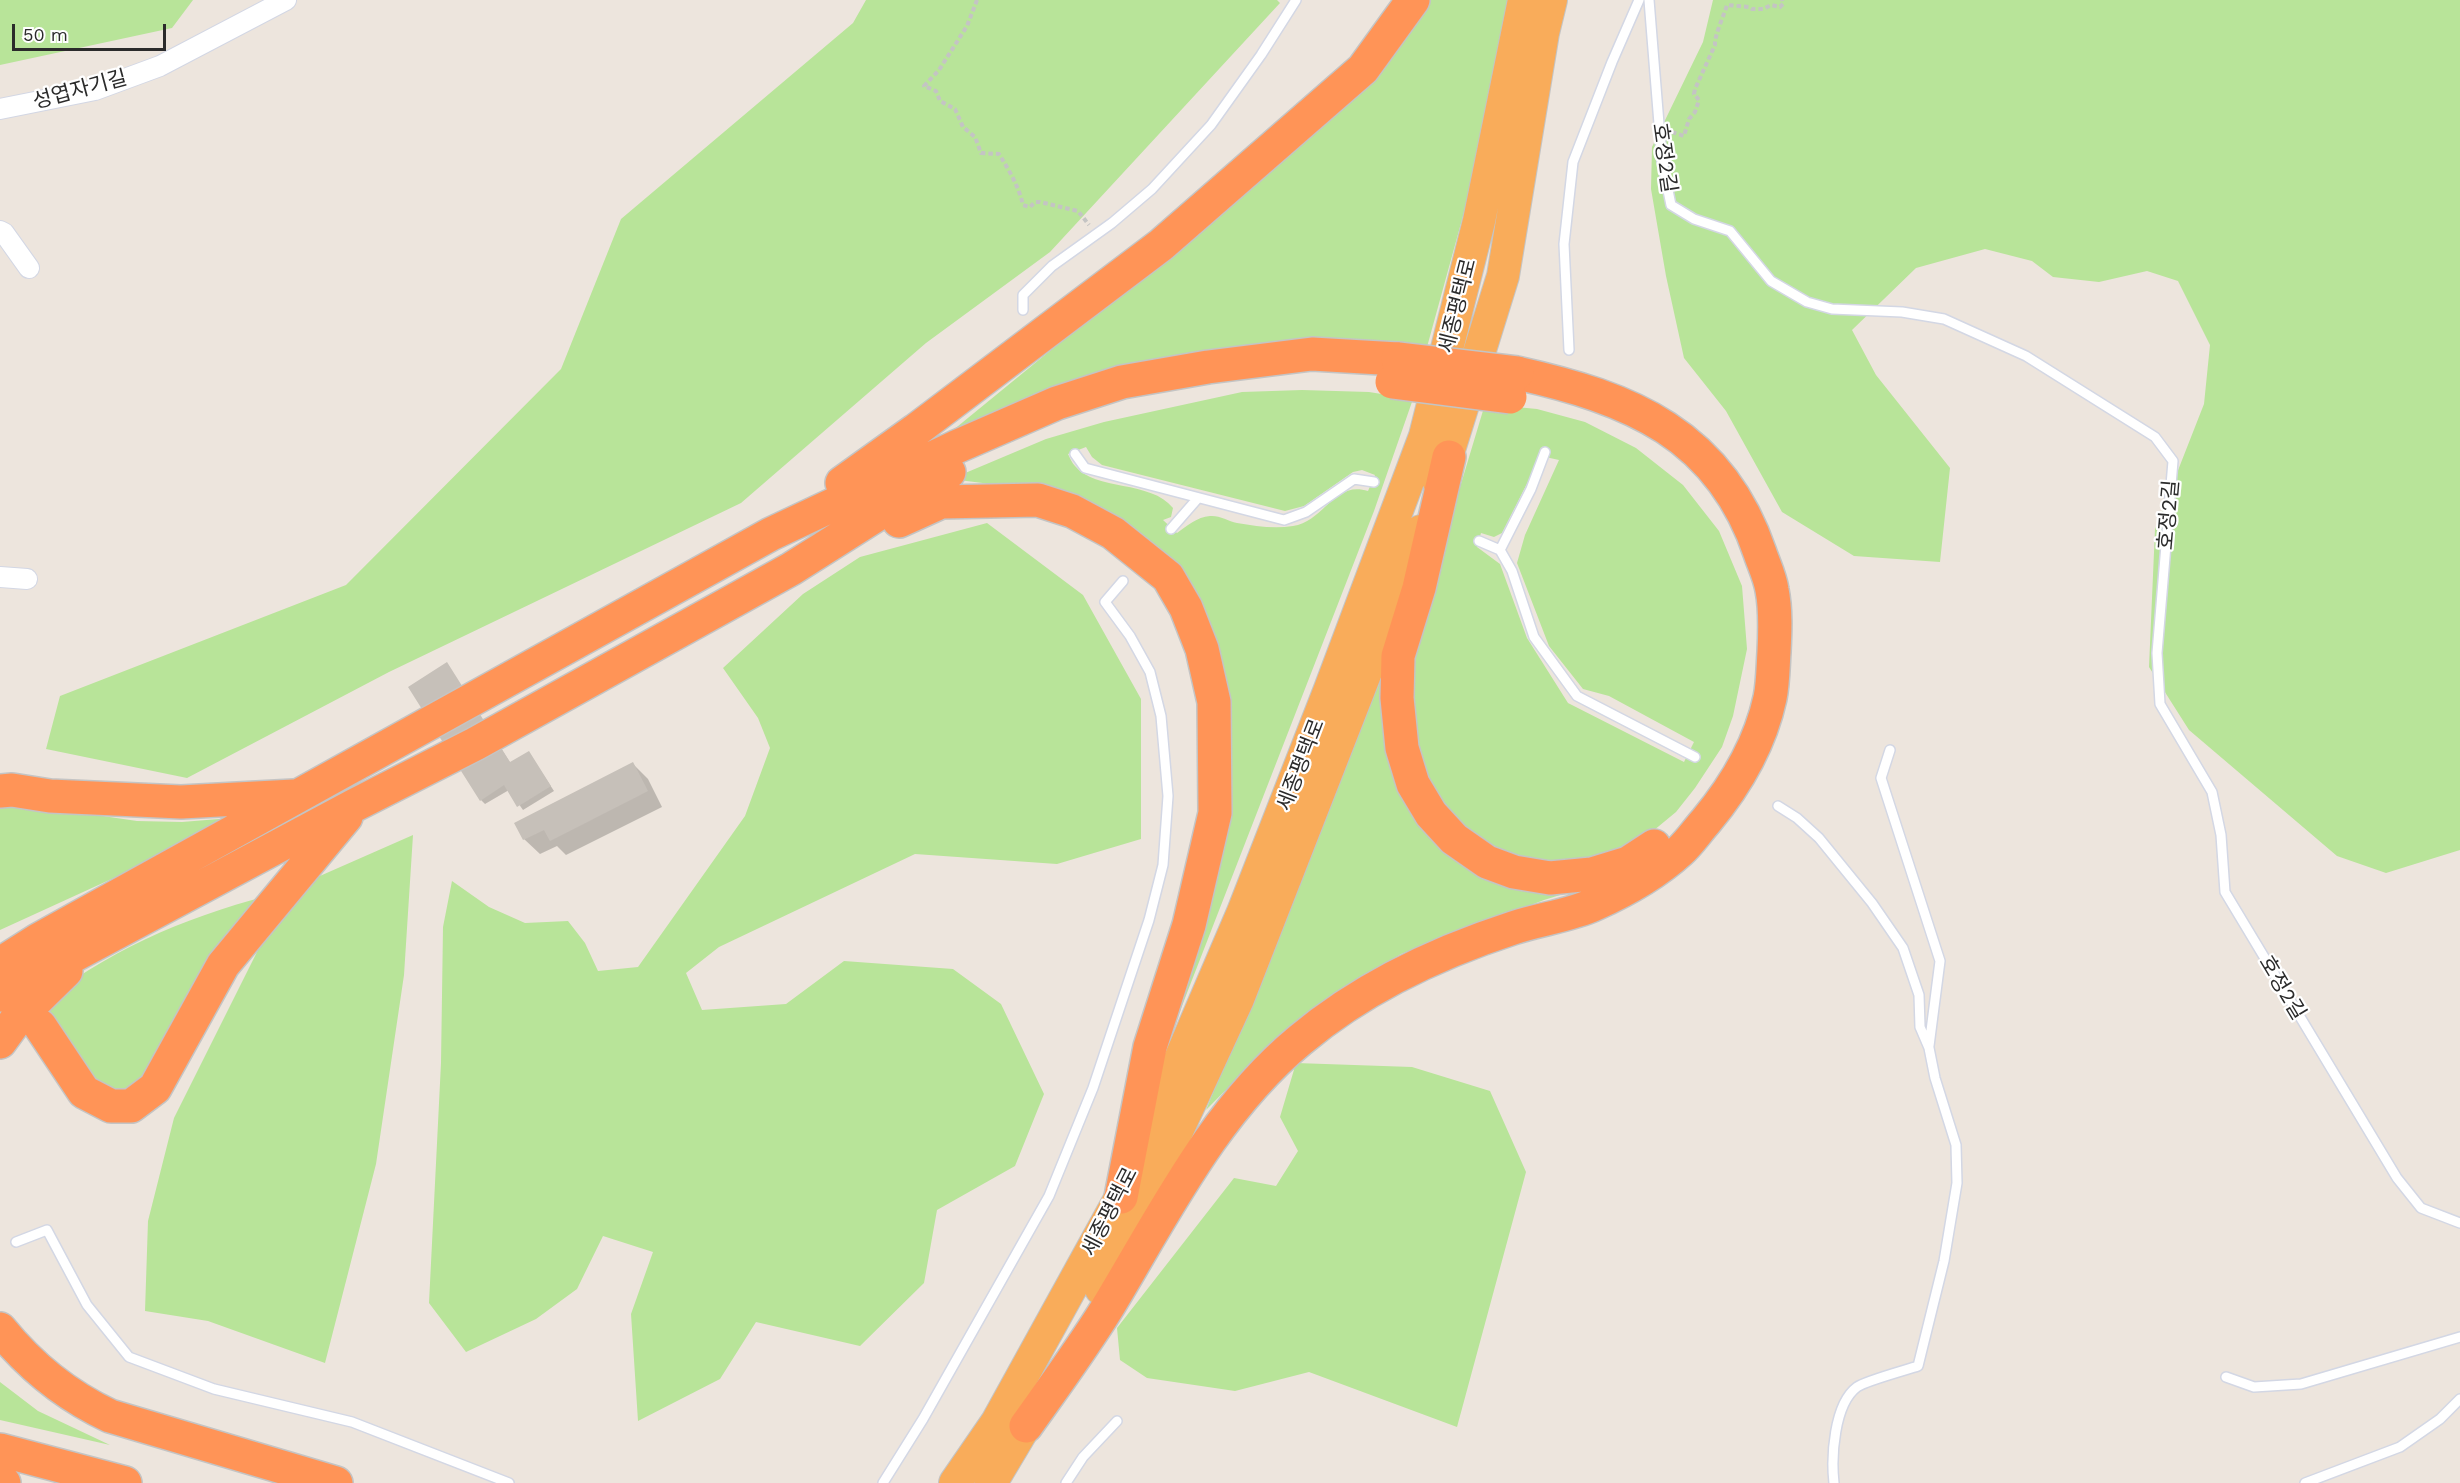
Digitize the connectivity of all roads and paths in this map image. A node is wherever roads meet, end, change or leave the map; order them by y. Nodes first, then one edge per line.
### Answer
1 (286, 0) edge
2 (977, 0) edge
3 (1296, 0) edge
4 (1413, 0) edge
5 (1524, 0) edge
6 (1551, 0) edge
7 (1639, 0) edge
8 (1649, 0) edge
9 (1782, 0) edge
10 (0, 109) edge
11 (1658, 125) junction
12 (0, 231) edge
13 (1095, 235) junction
14 (28, 268) dead end
15 (1023, 310) dead end
16 (1569, 350) dead end
17 (1395, 371) junction
18 (1513, 385) junction
19 (1545, 452) dead end
20 (1075, 454) dead end
21 (1449, 457) junction
22 (1374, 482) dead end
23 (1198, 498) junction
24 (1171, 529) dead end
25 (771, 534) junction
26 (1479, 541) dead end
27 (1500, 550) junction
28 (791, 569) junction
29 (0, 577) edge
30 (27, 579) dead end
31 (1124, 581) dead end
32 (1890, 750) dead end
33 (1695, 757) dead end
34 (0, 791) edge
35 (302, 795) junction
36 (355, 805) junction
37 (1778, 806) dead end
38 (104, 939) junction
39 (38, 940) junction
40 (0, 955) edge
41 (0, 964) edge
42 (0, 995) edge
43 (40, 1026) dead end
44 (0, 1042) edge
45 (1929, 1048) junction
46 (1121, 1197) junction
47 (2460, 1223) edge
48 (16, 1242) dead end
49 (0, 1329) edge
50 (2460, 1337) edge
51 (2226, 1377) dead end
52 (2460, 1399) edge
53 (1117, 1421) dead end
54 (1026, 1426) junction
55 (0, 1450) edge
56 (125, 1483) edge
57 (336, 1483) edge
58 (509, 1483) edge
59 (883, 1483) edge
60 (955, 1483) edge
61 (991, 1483) edge
62 (1066, 1483) edge
63 (1834, 1483) edge
64 (2305, 1483) edge

1 - 10 street, 성엽자기길
2 - 13 path
3 - 13 lane
4 - 25 highway
5 - 46 highway, 세종평택로
6 - 21 highway, 세종평택로
7 - 16 lane
8 - 11 lane, 호정2길
9 - 11 path
11 - 47 lane, 호정2길
12 - 14 street
13 - 15 lane
17 - 18 highway, bridge
17 - 25 highway
17 - 28 highway
18 - 21 highway
18 - 54 highway
19 - 27 lane
20 - 23 lane
21 - 54 highway, 세종평택로
22 - 23 lane
23 - 24 lane
25 - 35 highway
26 - 27 lane
27 - 33 lane
28 - 36 highway
28 - 46 highway
29 - 30 street
31 - 59 lane
32 - 45 lane
34 - 35 highway
35 - 39 highway
36 - 38 highway
36 - 43 highway
37 - 45 lane
38 - 42 highway
38 - 44 highway
39 - 40 highway
39 - 41 highway
45 - 63 lane
46 - 60 highway, 세종평택로
48 - 58 lane
49 - 57 highway
50 - 51 lane
52 - 64 lane
53 - 62 lane
54 - 61 highway, 세종평택로
55 - 56 highway

